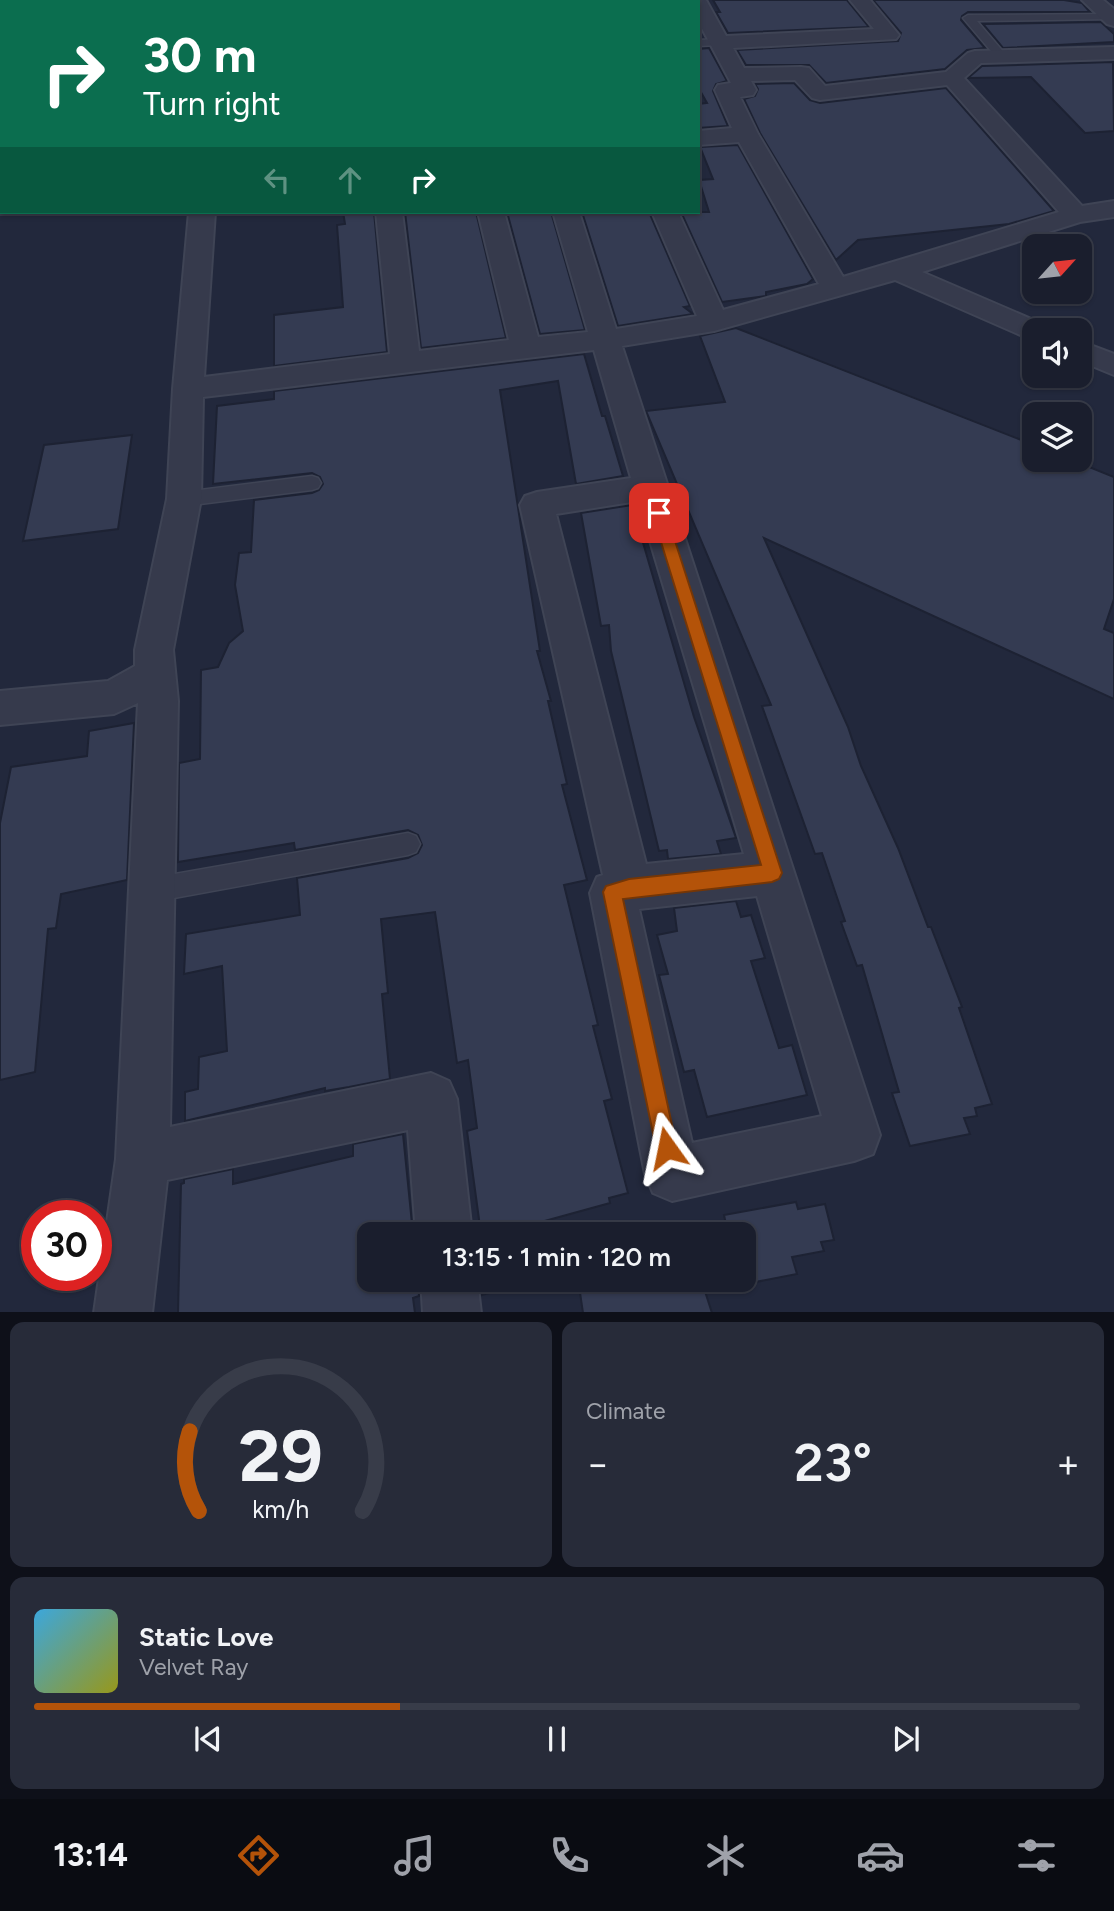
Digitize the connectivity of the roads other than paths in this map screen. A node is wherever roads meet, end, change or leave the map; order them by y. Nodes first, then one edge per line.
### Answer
1 (860, 0) edge
2 (1092, 0) edge
3 (700, 10) edge
4 (1112, 19) edge
5 (709, 43) edge
6 (1114, 53) edge
7 (1000, 55) junction
8 (952, 78) junction
9 (732, 83) junction
10 (700, 91) edge
11 (746, 134) junction
12 (700, 138) edge
13 (1114, 209) edge
14 (202, 214) edge
15 (389, 214) edge
16 (492, 214) edge
17 (567, 214) edge
18 (666, 214) edge
19 (1076, 215) junction
20 (897, 271) junction
21 (835, 286) junction
22 (714, 322) junction
23 (1022, 325) edge
24 (605, 340) junction
25 (526, 347) junction
26 (1092, 355) edge
27 (406, 363) junction
28 (1114, 365) edge
29 (188, 389) junction
30 (312, 483) dead end
31 (651, 487) junction
32 (184, 499) junction
33 (153, 675) junction
34 (0, 708) edge
35 (408, 844) dead end
36 (772, 873) junction
37 (629, 888) junction
38 (152, 890) junction
39 (143, 1159) junction
40 (443, 1222) edge
41 (450, 1292) edge
42 (123, 1312) edge
43 (452, 1312) edge

1 - 5 street
2 - 4 street
3 - 5 street
4 - 7 lane
5 - 9 street
6 - 7 street
7 - 8 street
8 - 9 street
8 - 19 street
9 - 10 street
9 - 11 street
11 - 12 street
11 - 21 street
13 - 19 street
14 - 29 street
15 - 27 street
16 - 25 street
17 - 24 street
18 - 22 street
19 - 20 street
20 - 21 street
20 - 23 street
21 - 22 street
22 - 24 street
24 - 25 street
24 - 31 street
25 - 27 street
26 - 28 street
27 - 29 street
29 - 32 street
30 - 32 lane
31 - 36 street
31 - 37 street
32 - 33 street
33 - 34 street
33 - 38 street
35 - 38 lane
36 - 37 street
36 - 37 street
38 - 39 street
39 - 40 street
39 - 42 street
41 - 43 street

